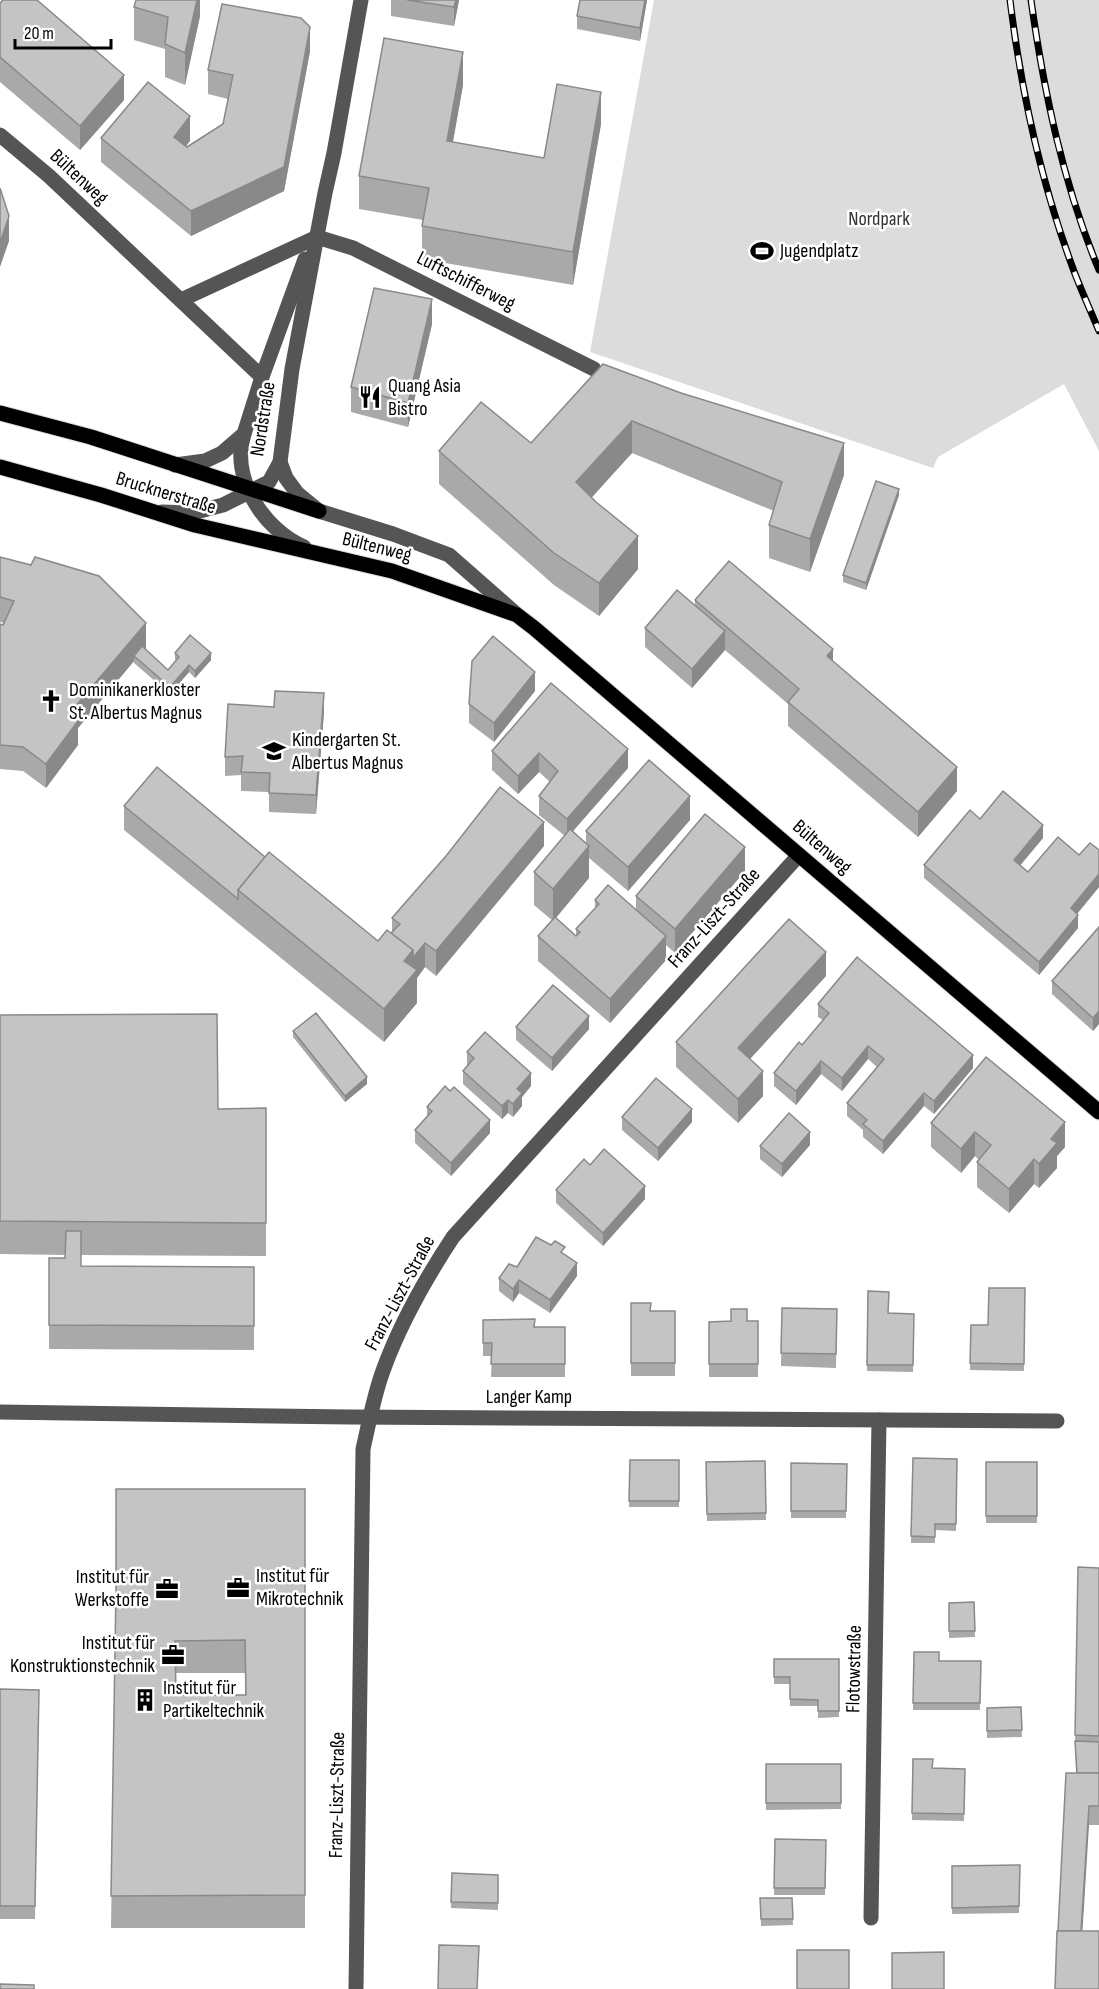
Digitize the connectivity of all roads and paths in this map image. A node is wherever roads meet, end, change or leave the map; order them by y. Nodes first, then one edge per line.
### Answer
1 (361, 0) edge
2 (0, 135) edge
3 (317, 237) junction
4 (181, 300) junction
5 (594, 369) dead end
6 (262, 376) junction
7 (0, 413) edge
8 (244, 434) junction
9 (280, 462) junction
10 (174, 465) junction
11 (0, 467) edge
12 (250, 490) junction
13 (150, 511) junction
14 (319, 511) junction
15 (321, 555) junction
16 (517, 615) junction
17 (799, 855) junction
18 (1099, 1112) edge
19 (0, 1412) edge
20 (371, 1416) junction
21 (879, 1420) junction
22 (1057, 1421) dead end
23 (872, 1918) dead end
24 (356, 1989) edge

1 - 3 street, Nordstraße
2 - 4 street, Bültenweg
3 - 4 street
3 - 5 street, Luftschifferweg
3 - 6 street, Nordstraße
3 - 9 street, Nordstraße
4 - 6 street, Bültenweg
6 - 8 street, Nordstraße
7 - 10 main road, Brucknerstraße
8 - 10 street, Nordstraße
8 - 12 street, Bültenweg
9 - 12 street, Nordstraße
9 - 14 street, Bültenweg
10 - 12 main road, Brucknerstraße
11 - 13 main road, Brucknerstraße
12 - 13 street, Nordstraße
12 - 14 main road, Bültenweg
12 - 15 street, Bültenweg
13 - 15 main road, Brucknerstraße
14 - 16 street, Bültenweg
15 - 16 main road, Bültenweg
16 - 17 main road, Bültenweg
17 - 18 main road, Bültenweg
17 - 20 street, Franz-Liszt-Straße
19 - 20 street, Langer Kamp
20 - 21 street, Langer Kamp
20 - 24 street, Franz-Liszt-Straße
21 - 22 street, Langer Kamp
21 - 23 street, Flotowstraße

